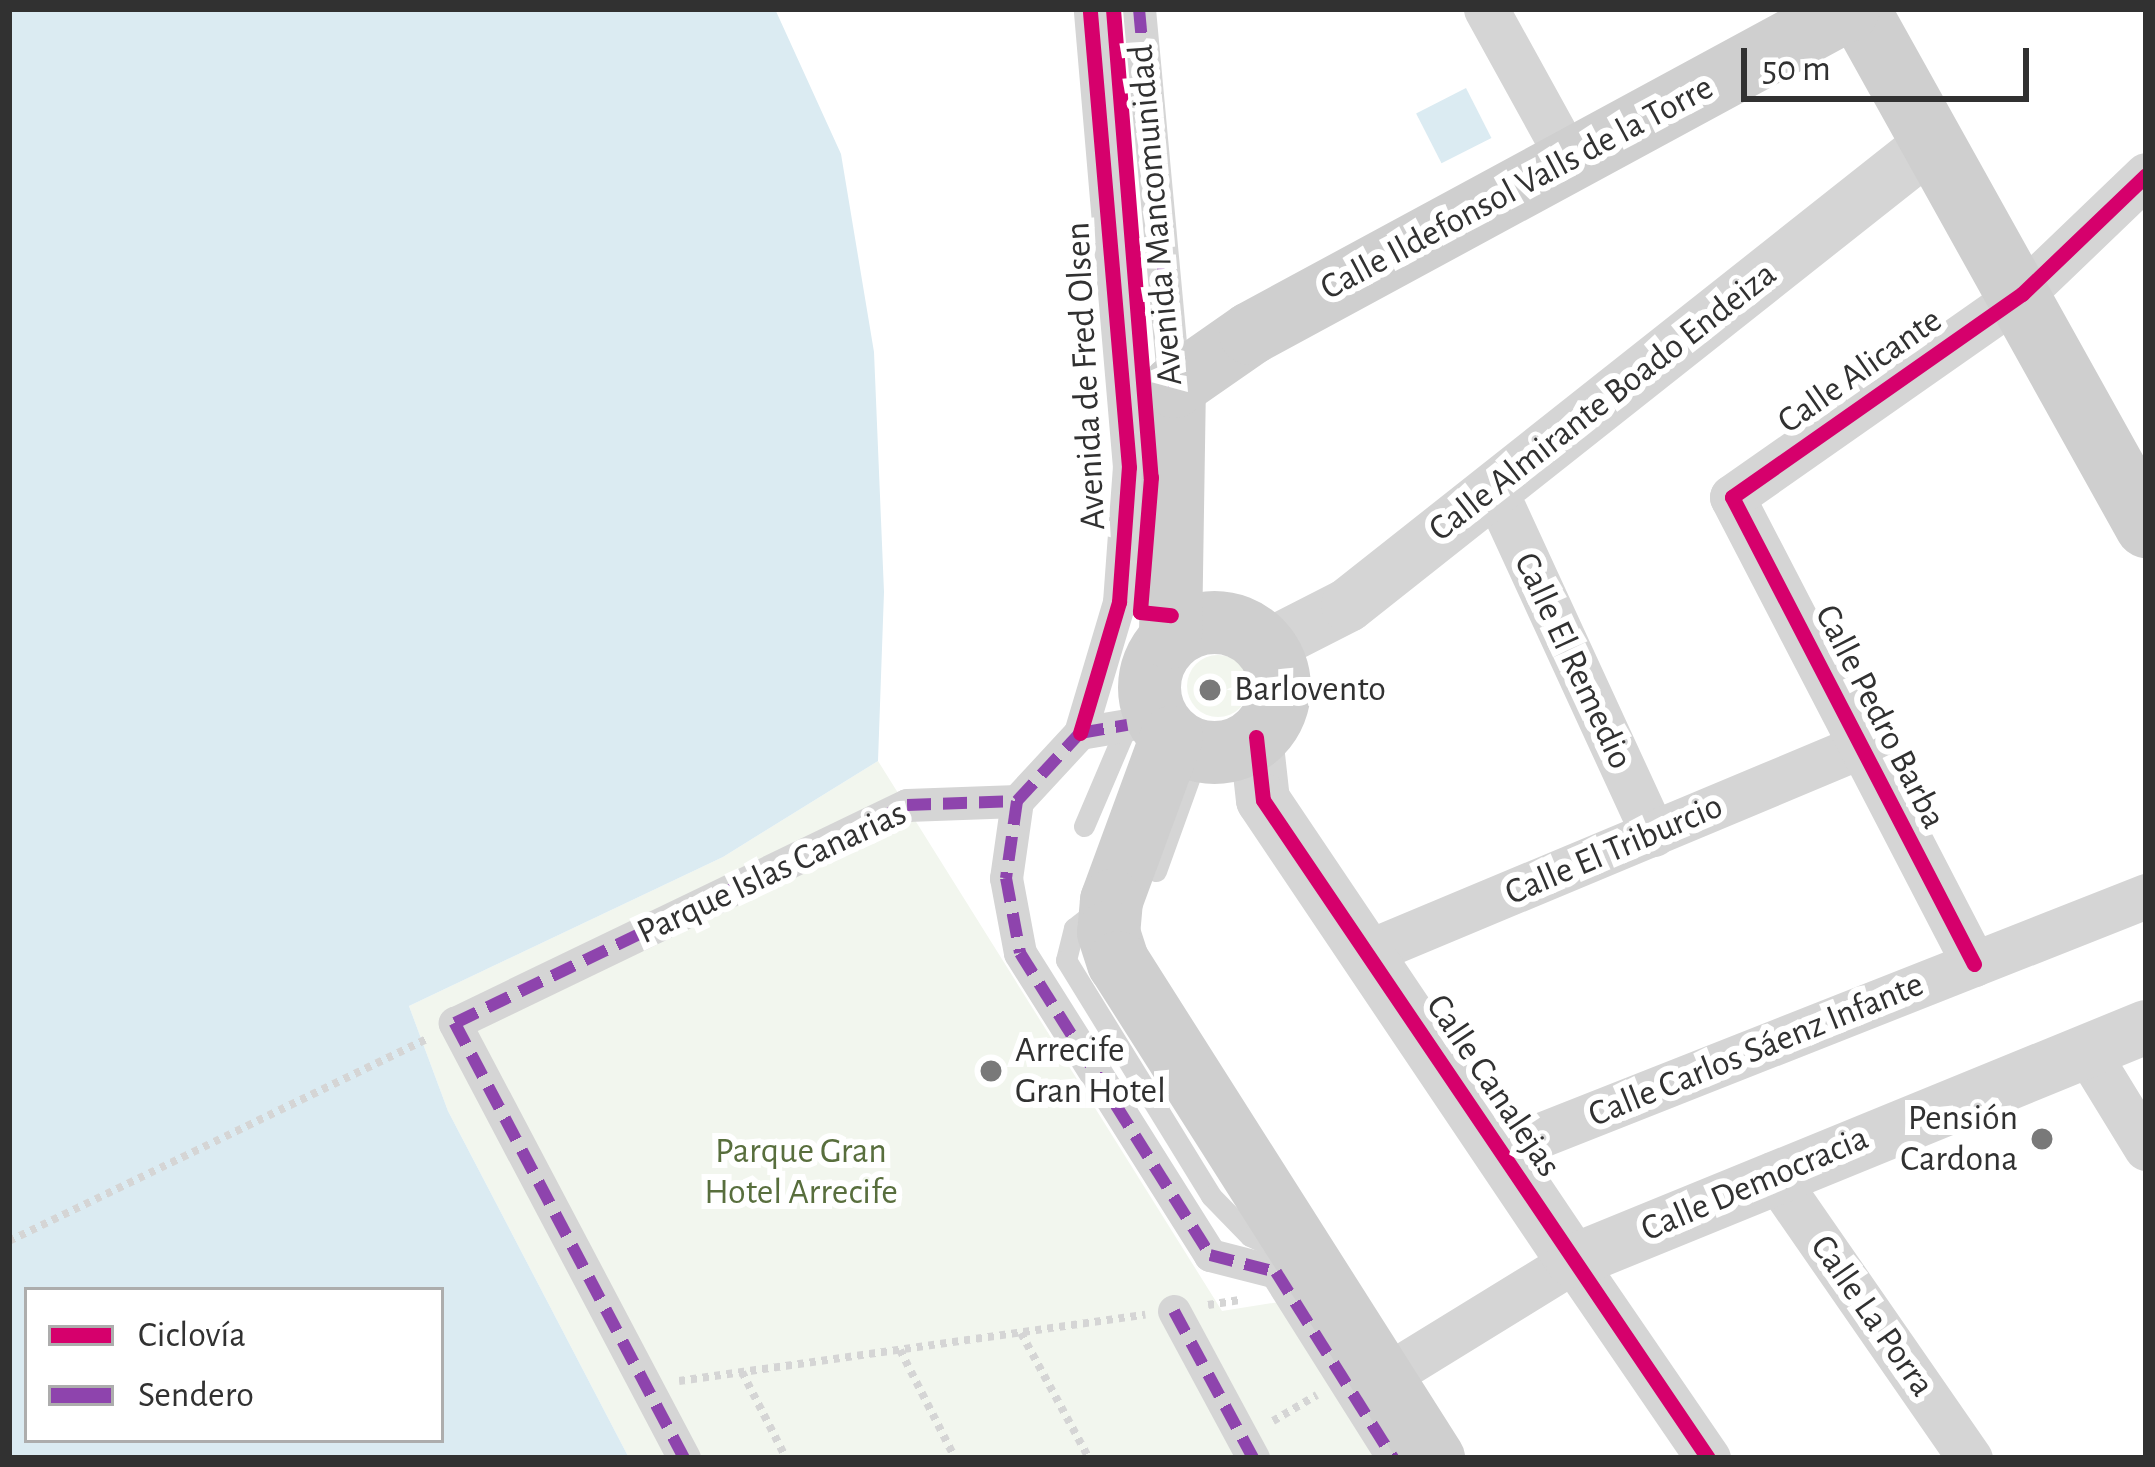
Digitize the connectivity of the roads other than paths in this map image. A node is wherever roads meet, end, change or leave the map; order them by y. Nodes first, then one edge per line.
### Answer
1 (1090, 9) edge
2 (1139, 9) edge
3 (1486, 9) edge
4 (1848, 9) edge
5 (1858, 9) edge
6 (1932, 143) junction
7 (1570, 161) junction
8 (2146, 175) edge
9 (2022, 294) junction
10 (1174, 386) junction
11 (1494, 488) junction
12 (1732, 497) joint
13 (2146, 526) edge
14 (1170, 637) junction
15 (1266, 647) junction
16 (1183, 731) junction
17 (1080, 733) junction
18 (1861, 746) junction
19 (1017, 801) junction
20 (1084, 826) dead end
21 (1653, 834) junction
22 (2146, 896) edge
23 (1368, 952) junction
24 (1974, 964) junction
25 (2146, 1027) edge
26 (2086, 1050) junction
27 (2146, 1148) edge
28 (1500, 1151) junction
29 (1773, 1174) junction
30 (1573, 1262) junction
31 (1174, 1311) road end
32 (1383, 1378) junction
33 (684, 1458) edge
34 (1253, 1458) edge
35 (1393, 1458) edge
36 (1433, 1458) edge
37 (1708, 1458) edge
38 (1970, 1458) edge

1 - 17 street, Avenida de Fred Olsen
2 - 10 street, Avenida Mancomunidad
3 - 7 street
4 - 7 main road, Calle Ildefonsol Valls de la Torre
5 - 6 main road
6 - 9 main road
6 - 11 street, Calle Almirante Boado Endeiza
7 - 10 main road, Calle Ildefonsol Valls de la Torre
8 - 9 street, Calle Alicante
9 - 12 street, Calle Alicante
9 - 13 main road
10 - 14 main road, Avenida Mancomunidad
11 - 15 street, Calle Almirante Boado Endeiza
11 - 21 street, Calle El Remedio
12 - 18 street, Calle Pedro Barba
14 - 15 main road
14 - 16 main road
15 - 16 main road
16 - 17 street
16 - 20 lane
16 - 23 street, Calle Canalejas
16 - 32 main road
17 - 19 street
18 - 21 street, Calle El Triburcio
18 - 24 street, Calle Pedro Barba
19 - 33 street, Parque Islas Canarias
19 - 35 street
21 - 23 street, Calle El Triburcio
22 - 24 street, Calle Carlos Sáenz Infante
23 - 28 street, Calle Canalejas
24 - 28 street, Calle Carlos Sáenz Infante
25 - 26 street, Calle Democracia
26 - 27 street
26 - 29 street, Calle Democracia
28 - 30 street, Calle Canalejas
29 - 30 street, Calle Democracia
29 - 38 street, Calle La Porra
30 - 32 street, Calle Democracia
30 - 37 street, Calle Canalejas
31 - 34 street
32 - 36 main road

